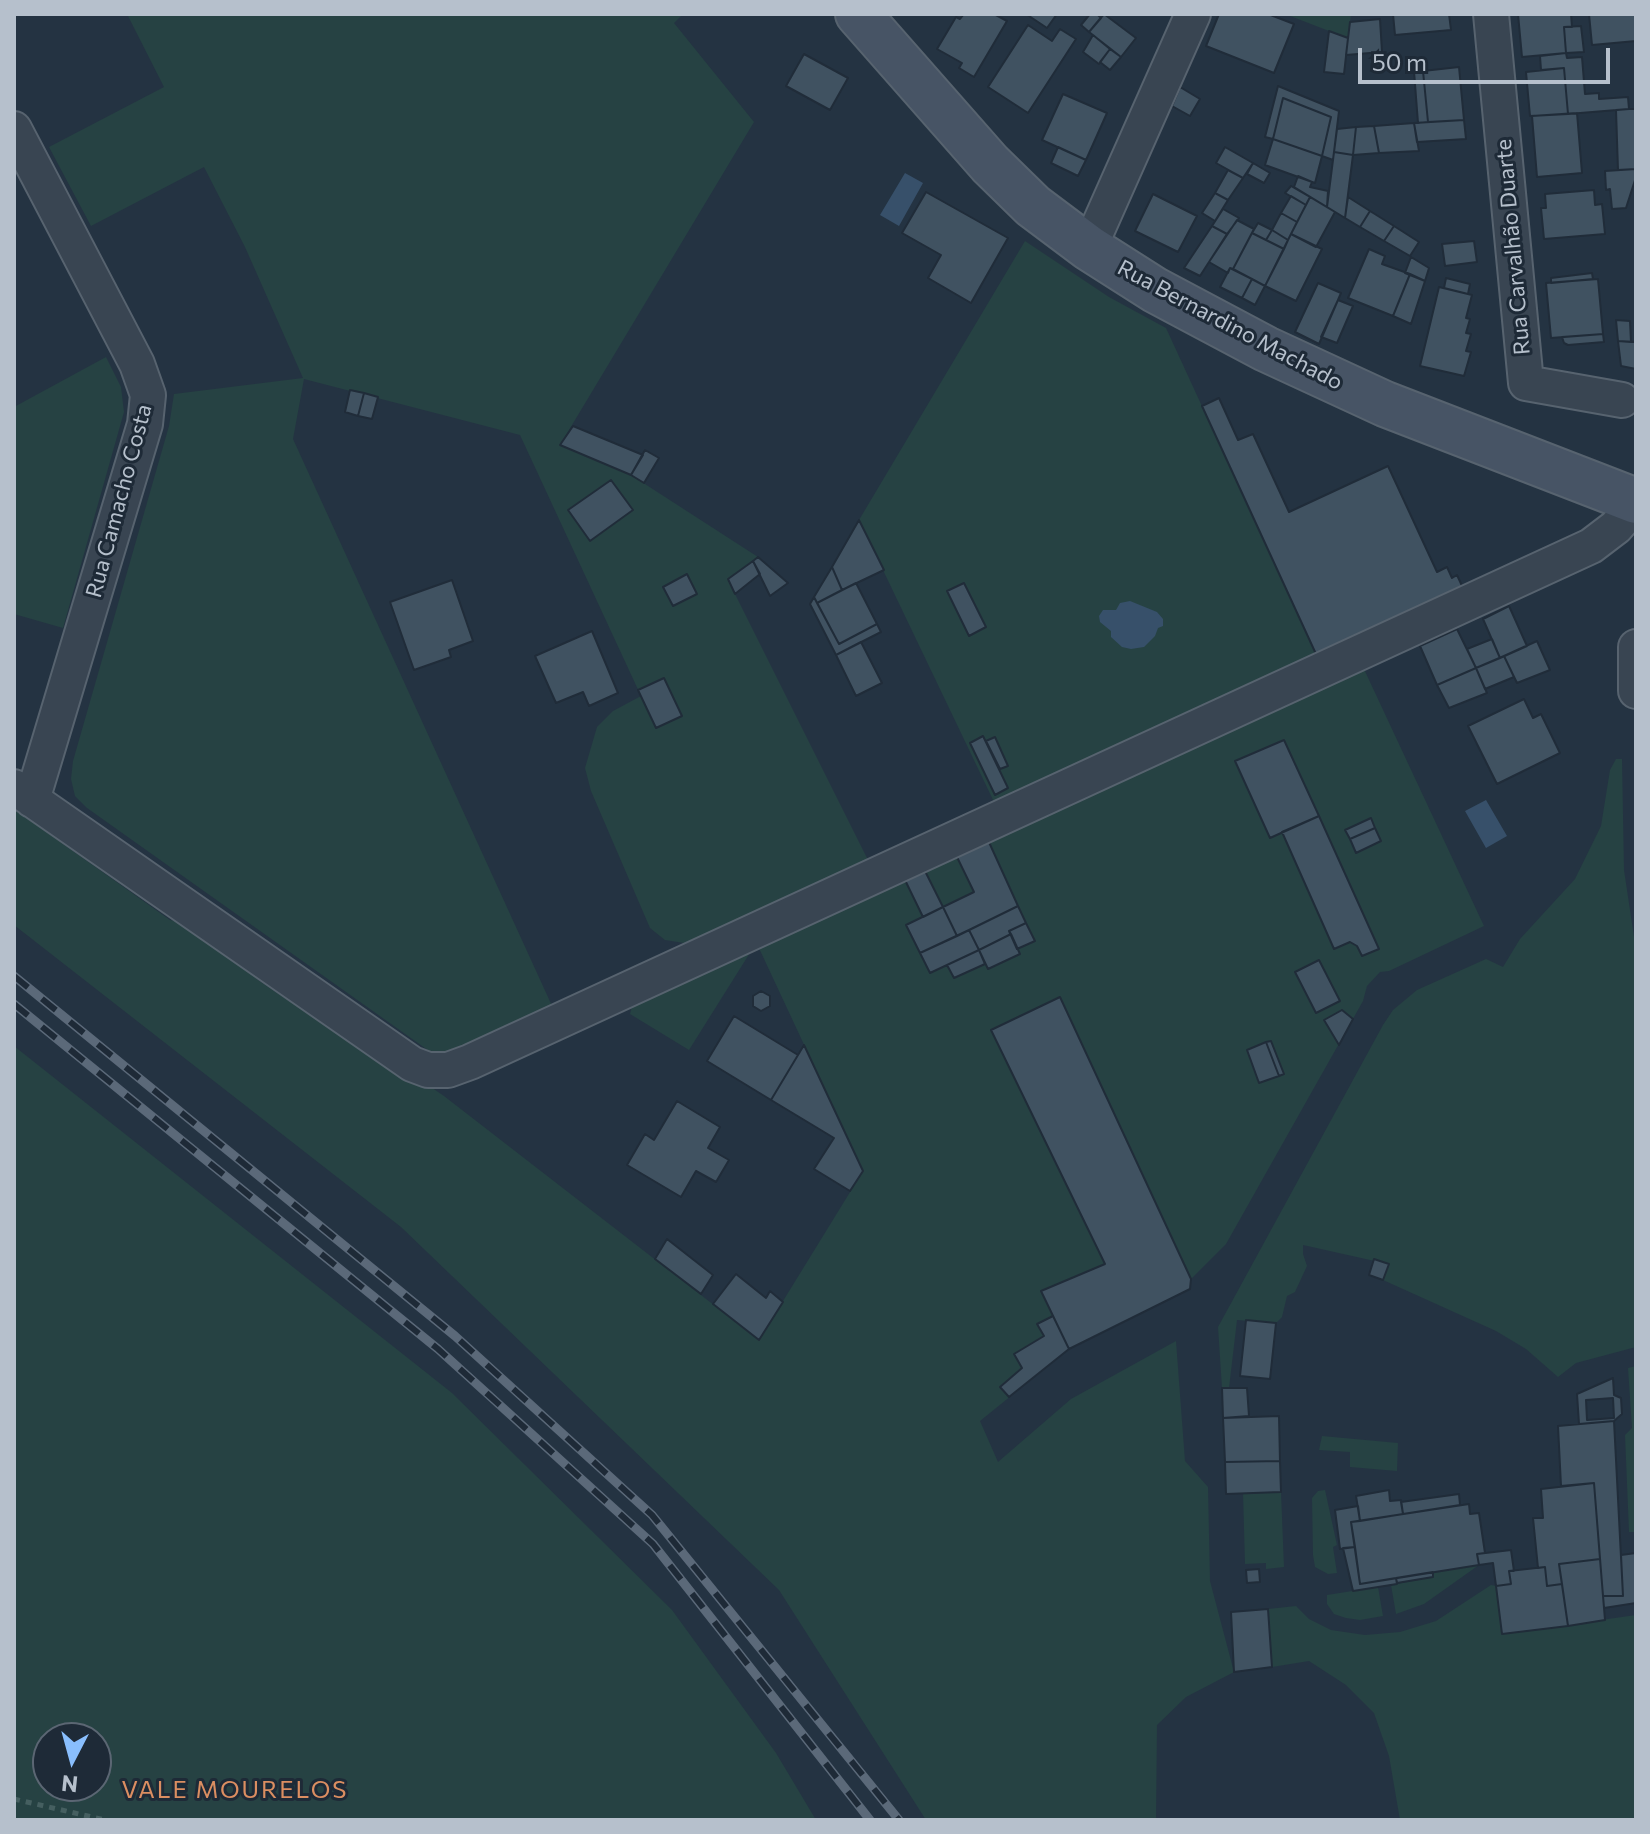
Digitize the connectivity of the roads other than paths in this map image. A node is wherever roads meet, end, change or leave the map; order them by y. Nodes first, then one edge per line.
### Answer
1 (858, 14) edge
2 (1193, 14) edge
3 (1491, 14) edge
4 (14, 129) edge
5 (1089, 248) junction
6 (1622, 400) dead end
7 (1636, 502) edge
8 (1636, 647) edge
9 (1636, 691) edge
10 (23, 794) edge

1 - 5 main road, Rua Bernardino Machado
2 - 5 street
3 - 6 street, Rua Carvalhão Duarte
4 - 10 street, Rua Camacho Costa
5 - 7 main road, Rua Bernardino Machado
7 - 10 street
8 - 9 street

